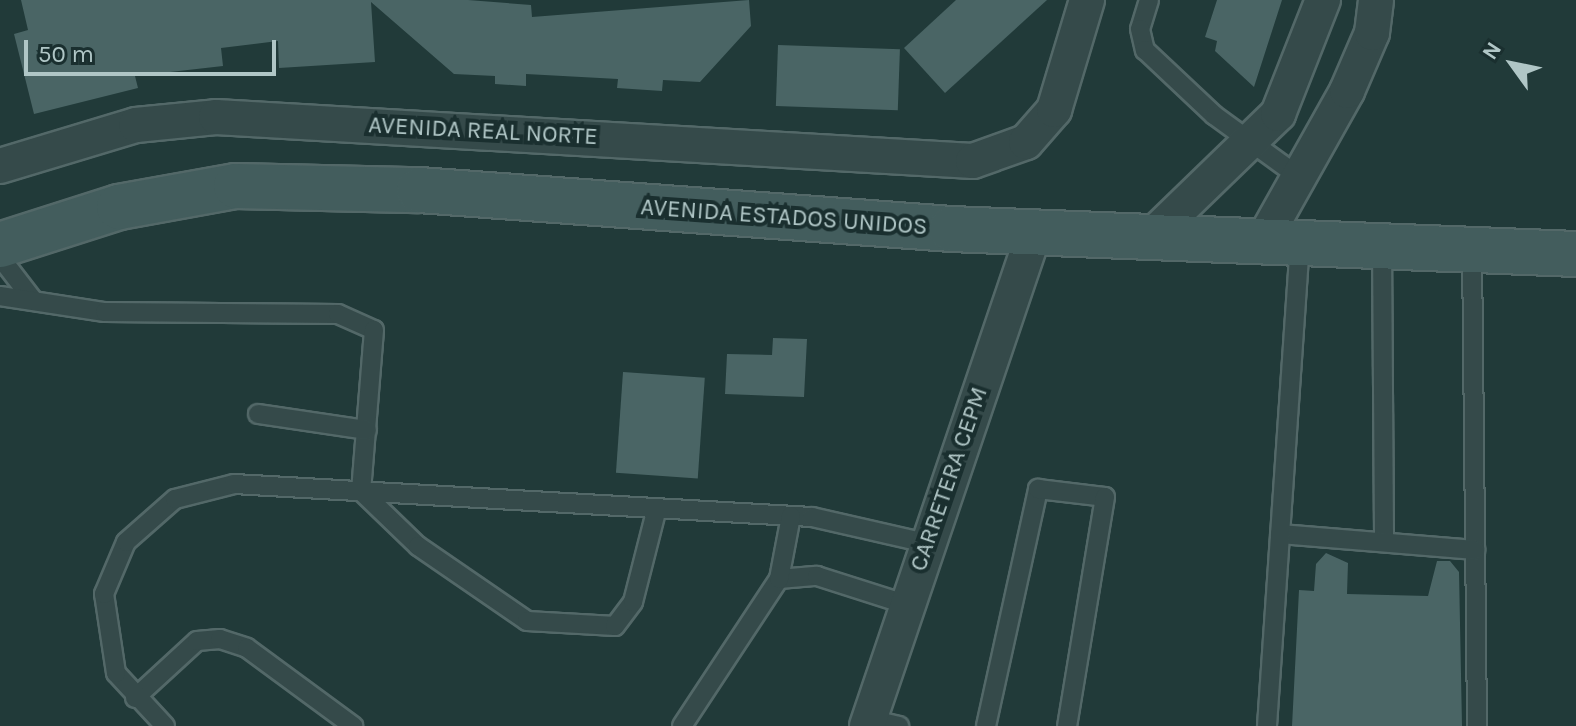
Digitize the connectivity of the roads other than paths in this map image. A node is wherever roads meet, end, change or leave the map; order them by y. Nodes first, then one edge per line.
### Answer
1 (1087, 0) edge
2 (1149, 0) edge
3 (1323, 0) edge
4 (1376, 0) edge
5 (1300, 72) junction
6 (1347, 91) junction
7 (1251, 144) junction
8 (0, 166) edge
9 (1302, 179) junction
10 (1034, 233) junction
11 (1151, 237) junction
12 (1282, 240) junction
13 (0, 245) edge
14 (1382, 245) junction
15 (1472, 249) junction
16 (1576, 254) edge
17 (0, 257) edge
18 (0, 296) edge
19 (33, 300) junction
20 (258, 414) dead end
21 (367, 430) junction
22 (361, 491) junction
23 (657, 508) junction
24 (791, 516) junction
25 (1280, 534) junction
26 (1384, 542) junction
27 (926, 543) junction
28 (1475, 550) junction
29 (779, 579) junction
30 (908, 605) junction
31 (135, 698) junction
32 (878, 724) edge
33 (165, 726) edge
34 (353, 726) edge
35 (682, 726) edge
36 (986, 726) edge
37 (1067, 726) edge
38 (1267, 726) edge
39 (1477, 726) edge

1 - 8 street, AVENIDA REAL NORTE
2 - 7 lane
3 - 5 street
4 - 6 street
5 - 6 street
5 - 7 street
6 - 9 street
7 - 9 lane
7 - 11 street
9 - 12 street
10 - 11 street, AVENIDA ESTADOS UNIDOS
10 - 13 street, AVENIDA ESTADOS UNIDOS
10 - 27 street, CARRETERA CEPM
11 - 12 street, AVENIDA ESTADOS UNIDOS
12 - 14 street, AVENIDA ESTADOS UNIDOS
12 - 25 lane
14 - 15 street, AVENIDA ESTADOS UNIDOS
14 - 26 lane
15 - 16 street, AVENIDA ESTADOS UNIDOS
15 - 28 lane
17 - 19 lane
18 - 19 lane
19 - 21 lane
20 - 21 lane
21 - 22 lane
22 - 23 lane
22 - 23 lane
22 - 31 lane
23 - 24 lane
24 - 27 lane
24 - 29 lane
25 - 26 lane
25 - 38 lane
26 - 28 lane
27 - 30 street, CARRETERA CEPM
28 - 39 lane
29 - 30 lane
29 - 35 lane
30 - 32 street, CARRETERA CEPM
31 - 33 lane
31 - 34 lane
36 - 37 lane

